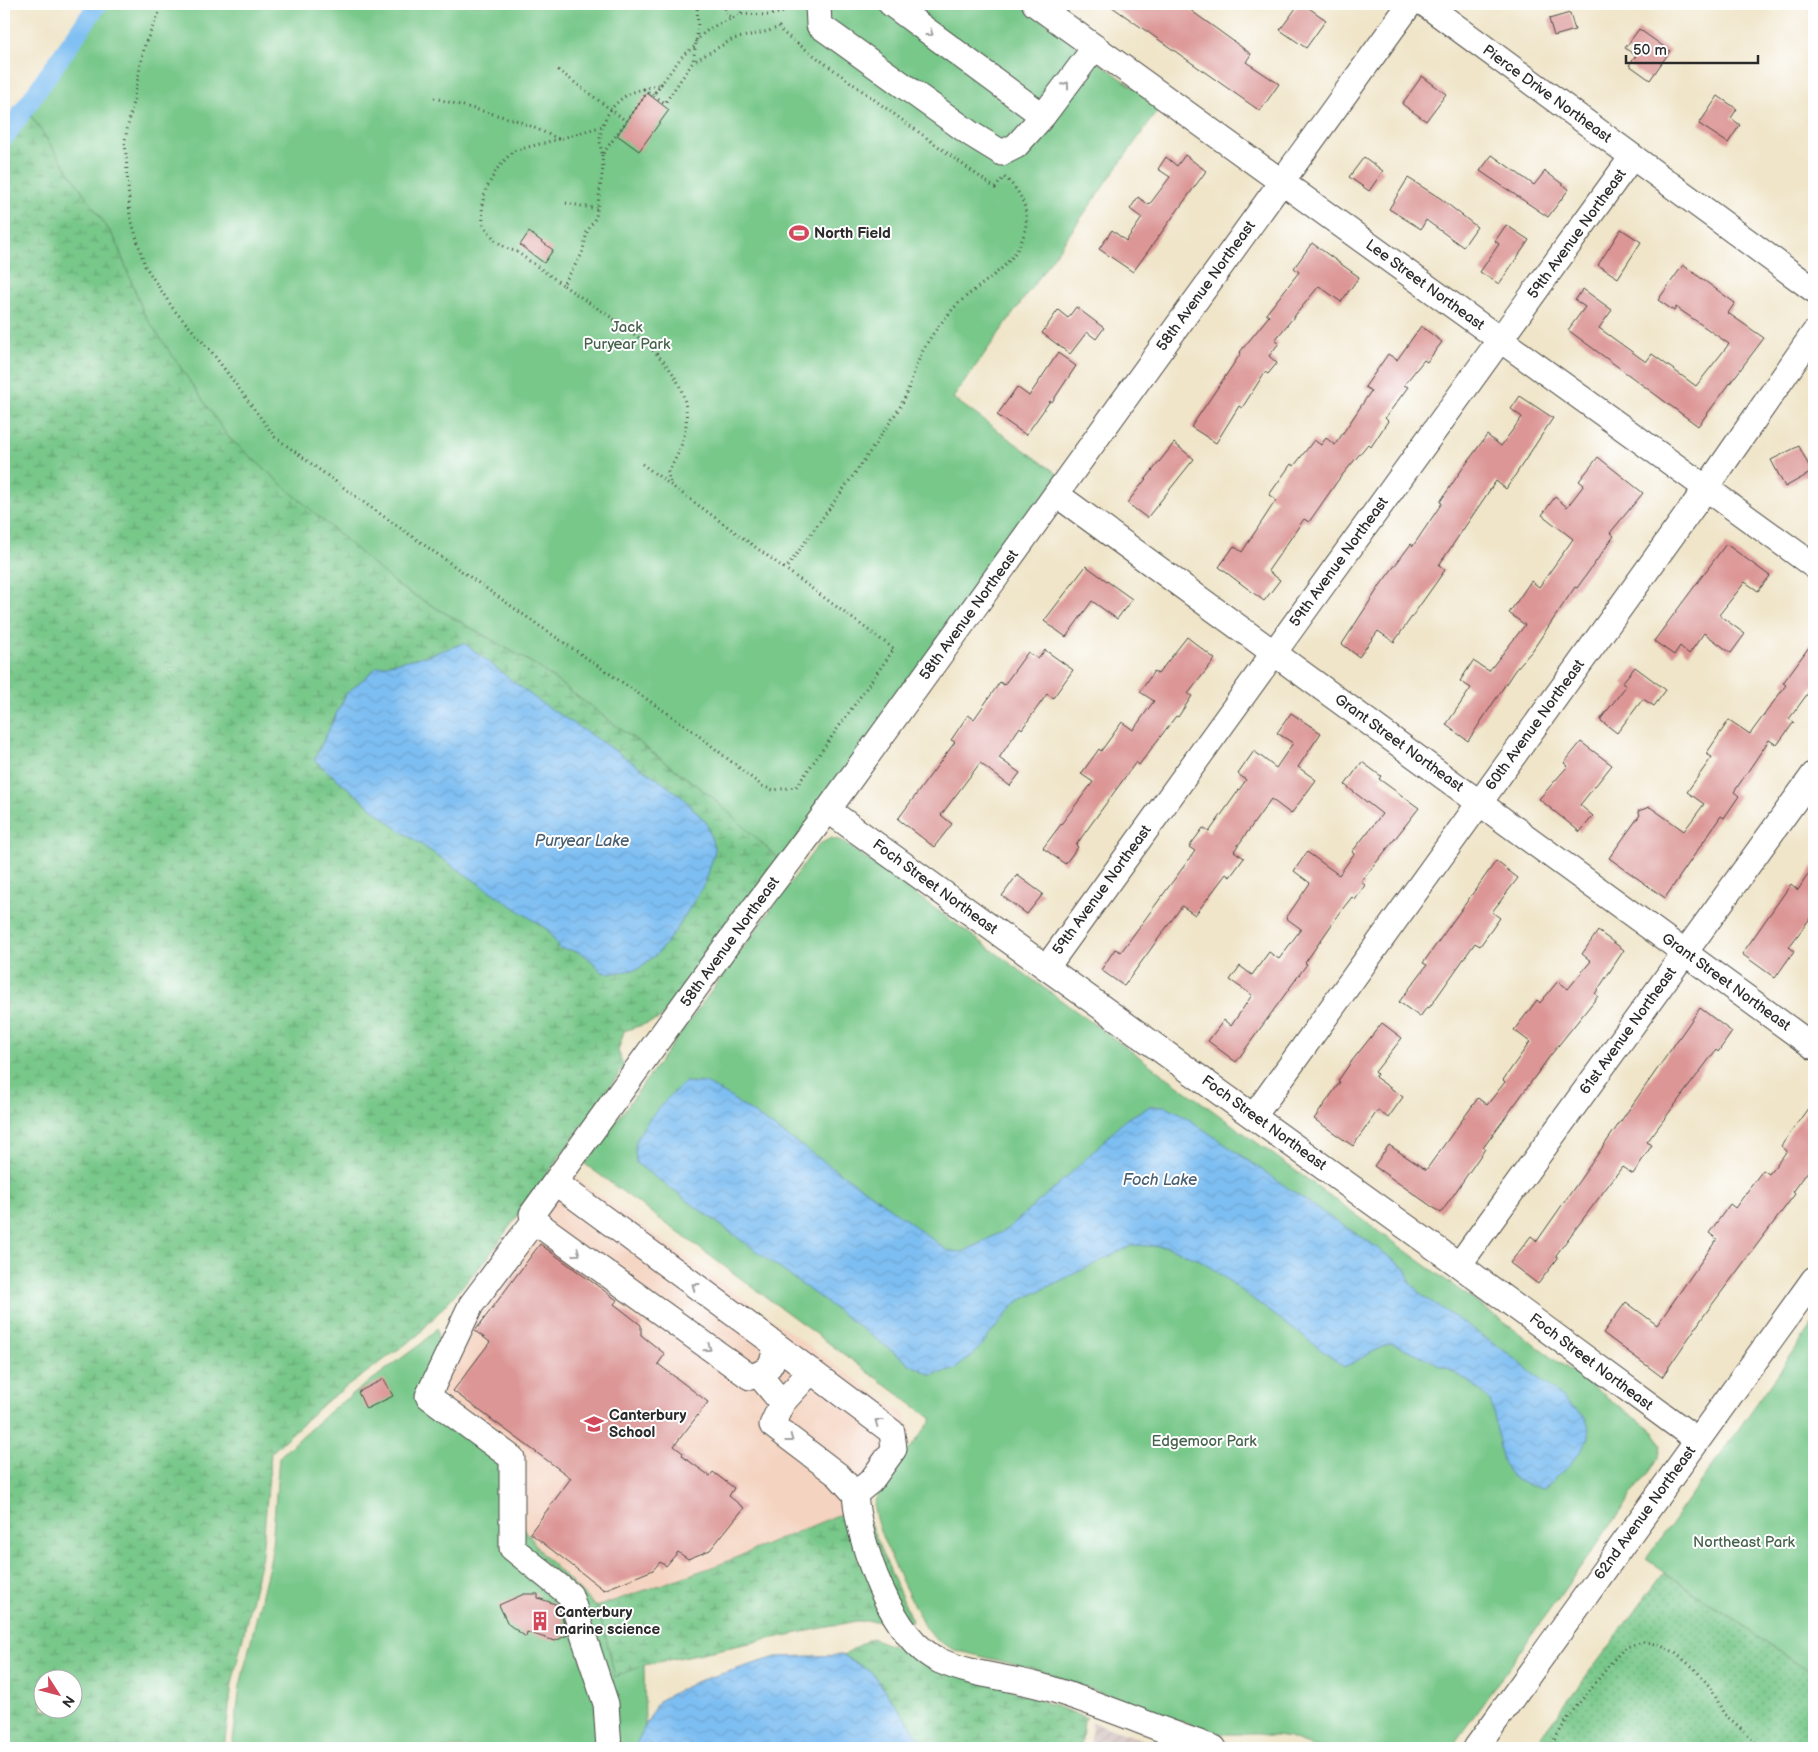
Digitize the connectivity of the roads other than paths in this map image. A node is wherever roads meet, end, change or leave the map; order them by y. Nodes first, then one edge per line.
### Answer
1 (818, 4) edge
2 (891, 4) edge
3 (1035, 4) edge
4 (1410, 4) edge
5 (1425, 4) edge
6 (1094, 47) junction
7 (1043, 116) junction
8 (1632, 157) junction
9 (1281, 182) junction
10 (1814, 290) edge
11 (1814, 333) edge
12 (1501, 339) junction
13 (1707, 487) junction
14 (1056, 494) junction
15 (1814, 566) edge
16 (1274, 652) junction
17 (1814, 774) edge
18 (1480, 801) junction
19 (828, 810) junction
20 (1685, 952) junction
21 (1047, 967) junction
22 (1814, 1047) edge
23 (1254, 1116) junction
24 (556, 1183) junction
25 (536, 1222) junction
26 (1459, 1264) junction
27 (1814, 1279) edge
28 (776, 1345) junction
29 (811, 1371) junction
30 (759, 1374) junction
31 (782, 1403) junction
32 (1697, 1440) junction
33 (855, 1494) junction
34 (609, 1748) edge
35 (1214, 1748) edge
36 (1476, 1748) edge

1 - 7 street
2 -> 7 street
3 - 6 street, Lee Street Northeast
4 - 9 street, 58th Avenue Northeast
5 - 8 street, Pierce Drive Northeast
7 -> 6 street
6 - 9 street, Lee Street Northeast
8 - 10 street, Pierce Drive Northeast
8 - 12 street, 59th Avenue Northeast
9 - 12 street, Lee Street Northeast
9 - 14 street, 58th Avenue Northeast
11 - 13 street, 60th Avenue Northeast
12 - 13 street, Lee Street Northeast
12 - 16 street, 59th Avenue Northeast
13 - 15 street, Lee Street Northeast
13 - 18 street, 60th Avenue Northeast
14 - 16 street, Grant Street Northeast
14 - 19 street, 58th Avenue Northeast
16 - 18 street, Grant Street Northeast
16 - 21 street, 59th Avenue Northeast
17 - 20 street, 61st Avenue Northeast
18 - 20 street, Grant Street Northeast
18 - 23 street, 60th Avenue Northeast
19 - 21 street, Foch Street Northeast
19 - 24 street, 58th Avenue Northeast
20 - 22 street, Grant Street Northeast
20 - 26 street, 61st Avenue Northeast
21 - 23 street, Foch Street Northeast
23 - 26 street, Foch Street Northeast
24 - 25 street, 58th Avenue Northeast
28 -> 24 street
25 -> 30 street
25 - 34 street
26 - 32 street, Foch Street Northeast
27 - 32 street, 62nd Avenue Northeast
28 - 29 street
28 - 30 street
29 - 31 street
33 -> 29 street
30 - 31 street
31 -> 33 street
32 - 36 street, 62nd Avenue Northeast
33 - 35 street

